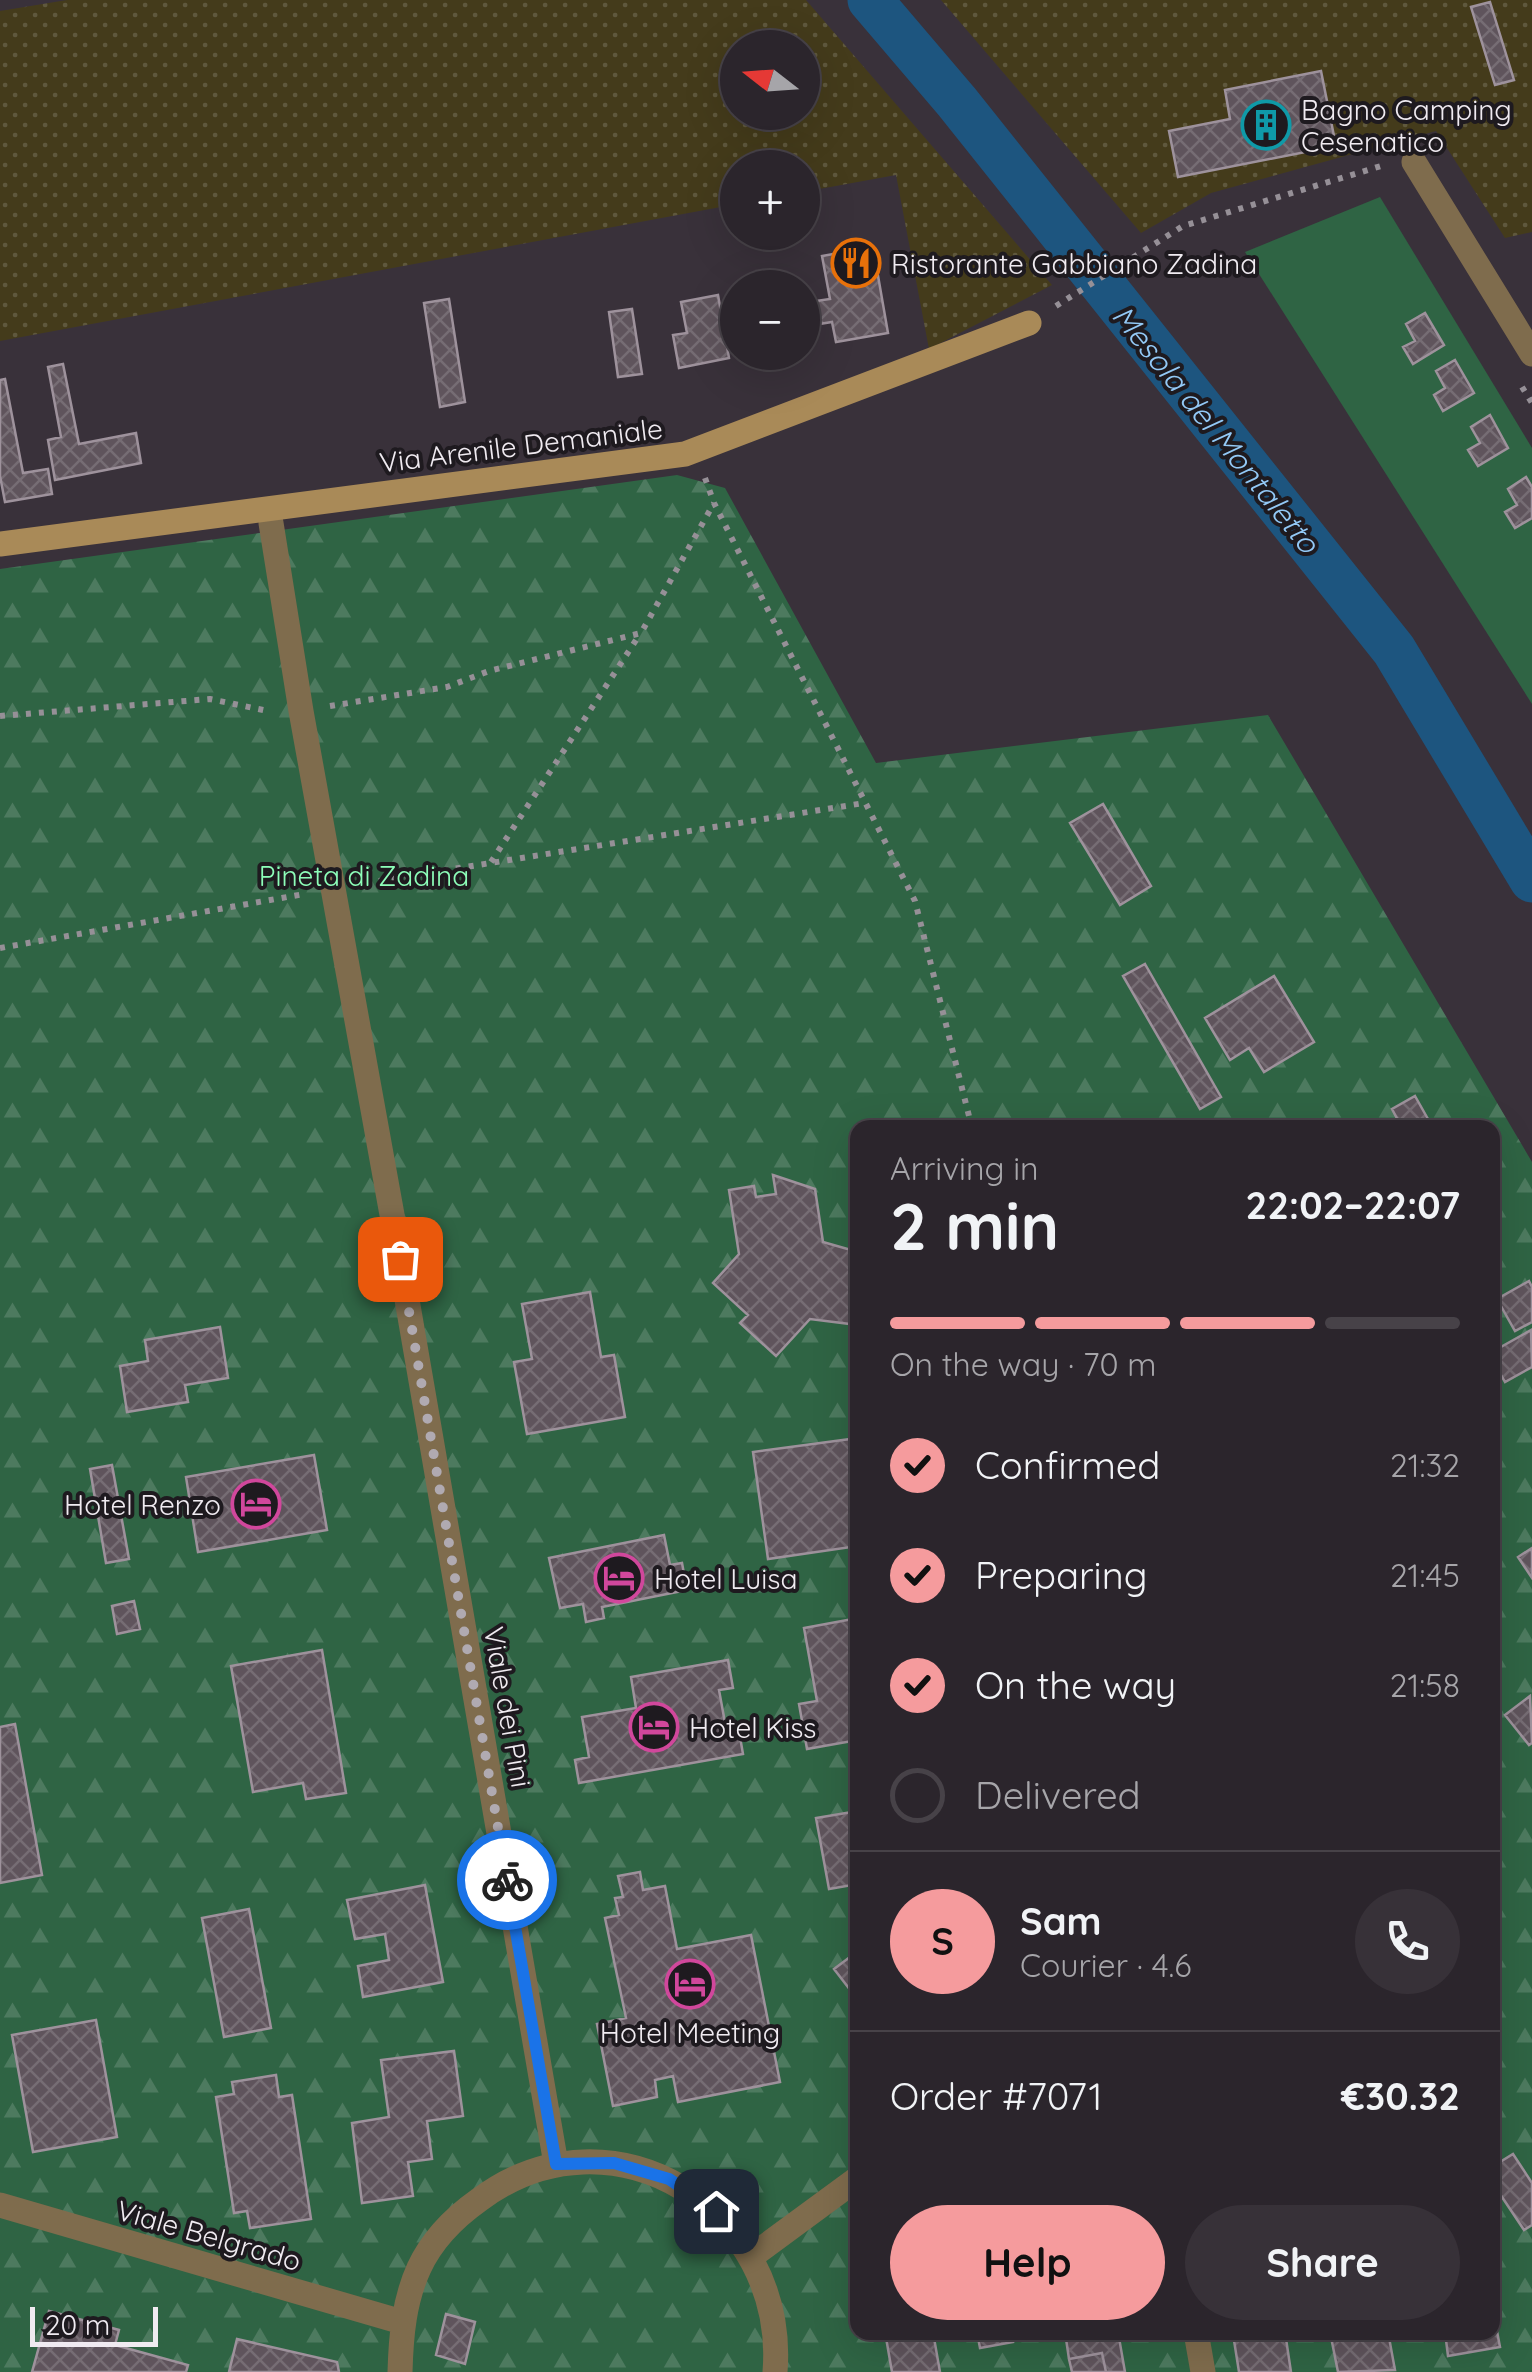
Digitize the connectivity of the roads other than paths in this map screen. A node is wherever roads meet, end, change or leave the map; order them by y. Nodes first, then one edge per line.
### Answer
1 (1414, 162) road end
2 (1029, 322) road end
3 (1532, 354) edge
4 (271, 523) dead end
5 (0, 544) edge
6 (556, 2164) junction
7 (850, 2184) edge
8 (0, 2205) edge
9 (752, 2256) junction
10 (402, 2322) junction
11 (1197, 2340) edge
12 (400, 2372) edge
13 (775, 2372) edge
14 (1203, 2372) edge

1 - 3 street
2 - 5 street, Via Arenile Demaniale
4 - 6 street, Viale dei Pini
6 - 9 street
6 - 10 street
7 - 9 street
8 - 10 street, Viale Belgrado
9 - 13 street
10 - 12 street
11 - 14 street

